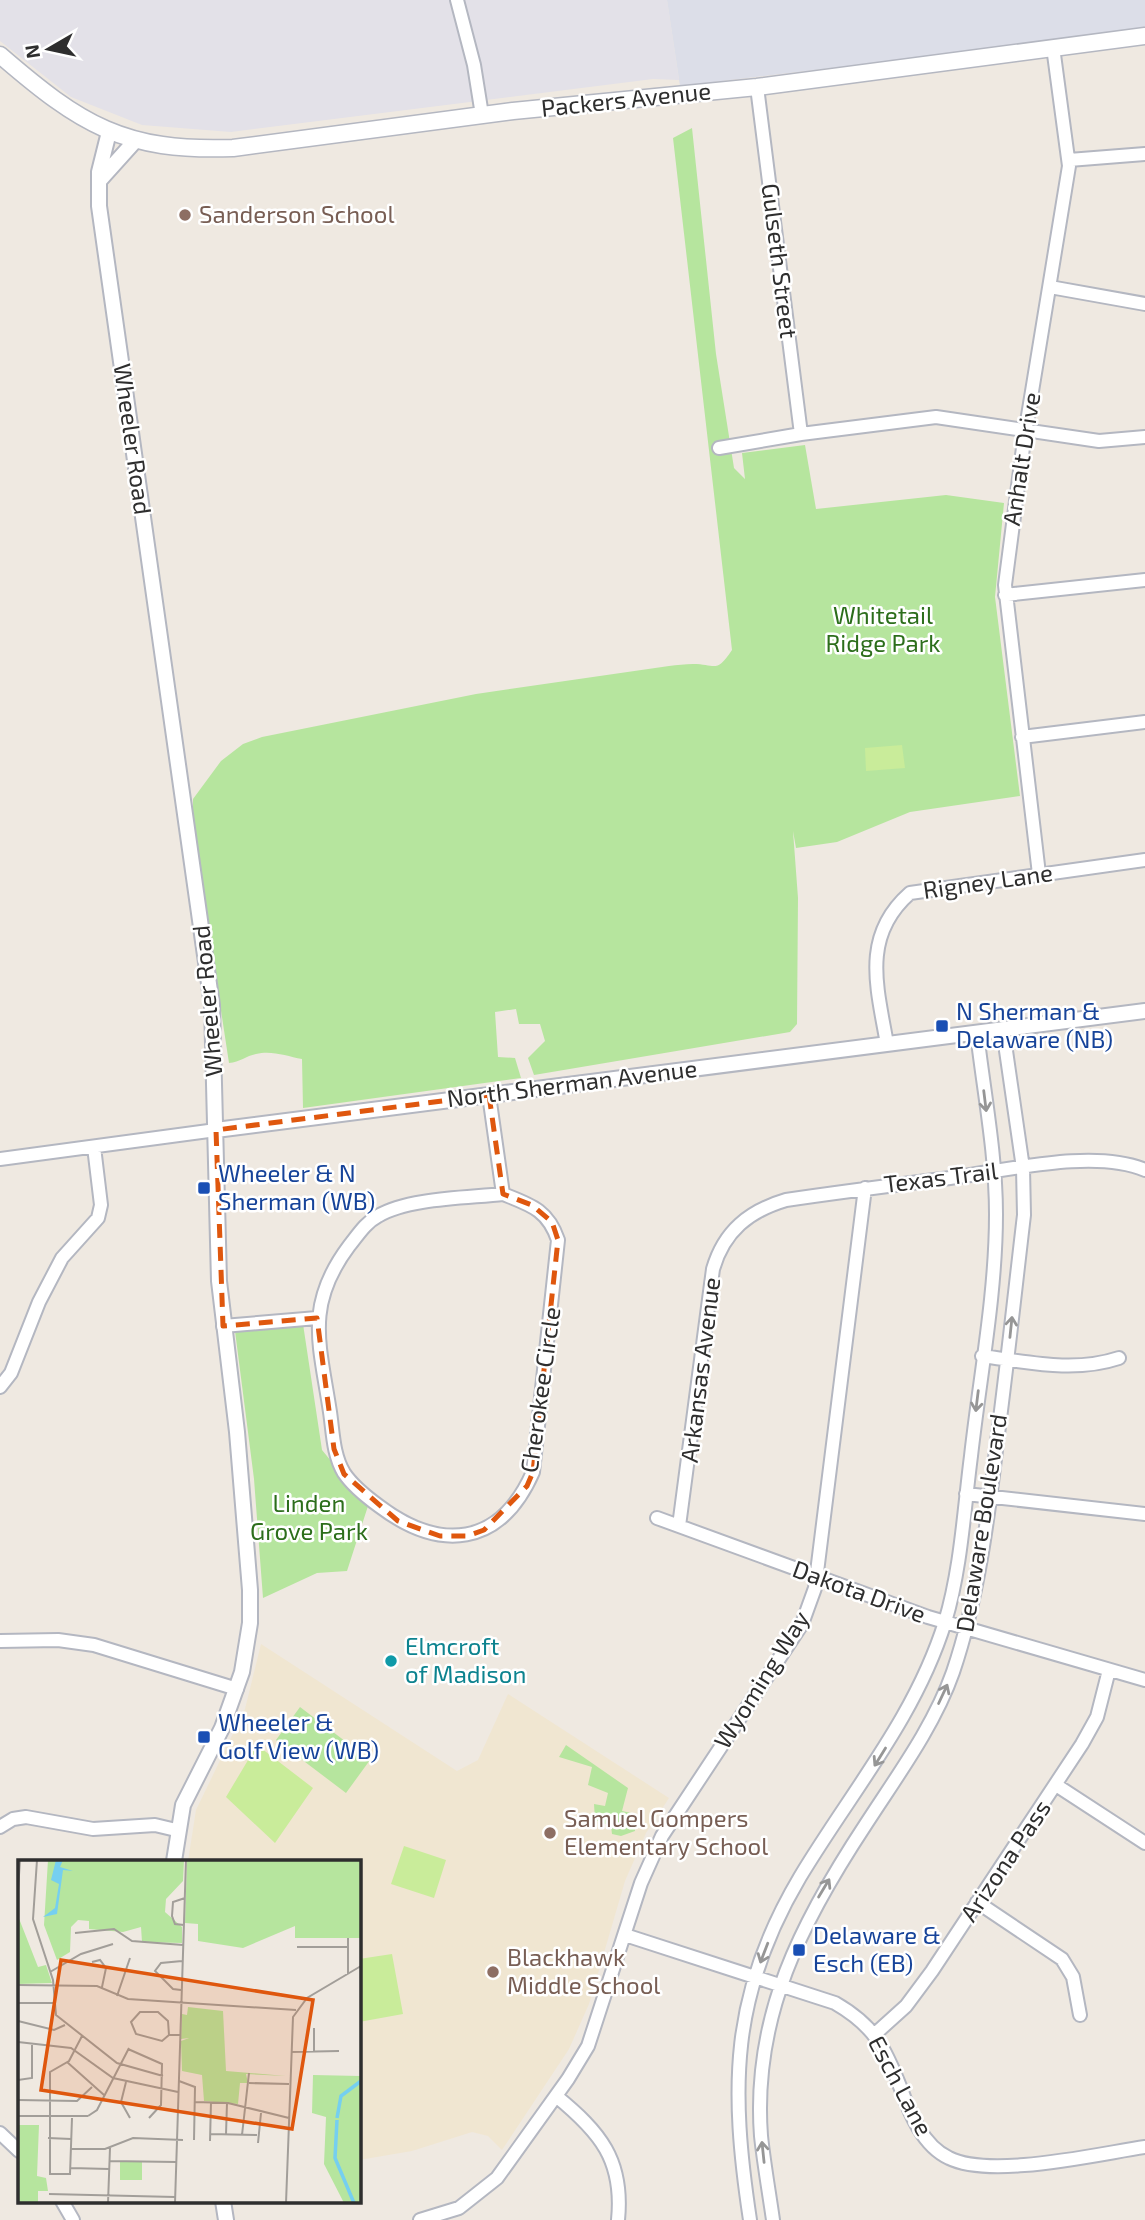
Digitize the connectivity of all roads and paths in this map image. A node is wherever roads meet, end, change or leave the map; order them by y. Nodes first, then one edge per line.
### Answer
1 (457, 0) edge
2 (1145, 36) edge
3 (1053, 47) junction
4 (0, 55) edge
5 (757, 87) junction
6 (482, 115) junction
7 (109, 132) junction
8 (135, 141) junction
9 (1145, 154) edge
10 (1069, 160) junction
11 (99, 182) junction
12 (1050, 286) junction
13 (1145, 304) edge
14 (1026, 430) junction
15 (801, 434) junction
16 (1145, 437) edge
17 (719, 449) dead end
18 (1145, 580) edge
19 (1005, 595) junction
20 (1145, 722) edge
21 (1022, 737) junction
22 (1145, 860) edge
23 (1040, 874) junction
24 (1145, 1011) edge
25 (1003, 1030) junction
26 (978, 1033) junction
27 (887, 1044) junction
28 (489, 1095) junction
29 (216, 1130) junction
30 (94, 1147) junction
31 (0, 1159) edge
32 (1023, 1168) junction
33 (1145, 1170) edge
34 (994, 1172) junction
35 (865, 1188) junction
36 (503, 1194) junction
37 (742, 1222) joint
38 (317, 1318) junction
39 (223, 1326) junction
40 (982, 1356) junction
41 (1119, 1358) dead end
42 (1008, 1360) junction
43 (0, 1387) edge
44 (966, 1494) junction
45 (991, 1497) junction
46 (1145, 1514) edge
47 (657, 1518) dead end
48 (678, 1526) junction
49 (817, 1577) junction
50 (945, 1622) junction
51 (967, 1629) junction
52 (0, 1641) edge
53 (1109, 1671) junction
54 (1145, 1680) edge
55 (237, 1689) junction
56 (1056, 1785) junction
57 (0, 1827) edge
58 (176, 1830) junction
59 (1145, 1843) edge
60 (174, 1860) edge
61 (978, 1902) junction
62 (625, 1935) junction
63 (755, 1978) junction
64 (780, 1985) junction
65 (1080, 2015) dead end
66 (875, 2034) junction
67 (556, 2096) junction
68 (0, 2133) edge
69 (1145, 2147) edge
70 (18, 2150) edge
71 (63, 2202) edge
72 (223, 2202) edge
73 (72, 2220) edge
74 (226, 2220) edge
75 (420, 2220) edge
76 (618, 2220) edge
77 (750, 2220) edge
78 (773, 2220) edge

1 - 6 street
2 - 3 main road, Packers Avenue
3 - 5 main road, Packers Avenue
3 - 10 street, Anhalt Drive
4 - 7 main road, Packers Avenue
5 - 6 main road, Packers Avenue
5 - 15 street, Gulseth Street
6 - 8 main road, Packers Avenue
7 - 8 main road, Packers Avenue
7 - 11 street, Wheeler Road
8 - 11 street
9 - 10 street
10 - 12 street, Anhalt Drive
11 - 29 street, Wheeler Road
12 - 13 street
12 - 14 street, Anhalt Drive
14 - 15 street
14 - 16 street
14 - 19 street, Anhalt Drive
15 - 17 street
18 - 19 street
19 - 21 street, Anhalt Drive
20 - 21 street
21 - 23 street, Anhalt Drive
22 - 23 street, Rigney Lane
23 - 27 street, Rigney Lane
24 - 25 street, North Sherman Avenue
25 - 26 street, North Sherman Avenue
25 - 32 street, Delaware Boulevard
26 - 27 street, North Sherman Avenue
26 -> 34 street, Delaware Boulevard
27 - 28 street, North Sherman Avenue
28 - 29 street, North Sherman Avenue
28 - 36 street
29 - 30 street, North Sherman Avenue
29 - 39 street, Wheeler Road
30 - 31 street, North Sherman Avenue
30 - 43 street
32 - 33 street, Texas Trail
32 - 34 street, Texas Trail
42 -> 32 street, Delaware Boulevard
34 - 35 street, Texas Trail
34 - 40 street, Delaware Boulevard
35 - 37 street, Texas Trail
35 - 49 street, Wyoming Way
36 - 38 street, Cherokee Circle
36 - 38 street, Cherokee Circle
37 - 48 street, Arkansas Avenue
38 - 39 street
39 - 55 street, Wheeler Road
40 - 42 street
40 -> 44 street, Delaware Boulevard
41 - 42 street
42 - 45 street, Delaware Boulevard
44 - 45 street
44 - 50 street, Delaware Boulevard
45 - 46 street
45 - 51 street, Delaware Boulevard
47 - 48 street, Dakota Drive
48 - 49 street, Dakota Drive
49 - 50 street, Dakota Drive
49 - 62 street, Wyoming Way
50 - 51 street, Dakota Drive
50 -> 63 street, Delaware Boulevard
51 - 53 street, Dakota Drive
64 -> 51 street, Delaware Boulevard
52 - 55 street
53 - 54 street, Dakota Drive
53 - 56 street, Arizona Pass
55 - 58 street, Wheeler Road
56 - 59 street
56 - 61 street, Arizona Pass
57 - 58 street
58 - 60 street, Wheeler Road
61 - 65 street
61 - 66 street, Arizona Pass
62 - 63 street, Esch Lane
62 - 67 street, Wyoming Way
63 - 64 street, Esch Lane
63 - 77 street, Delaware Boulevard
64 - 66 street, Esch Lane
78 -> 64 street, Delaware Boulevard
66 - 69 street, Esch Lane
67 - 75 street, Wyoming Way
67 - 76 street
68 - 70 street
71 - 73 street
72 - 74 street

